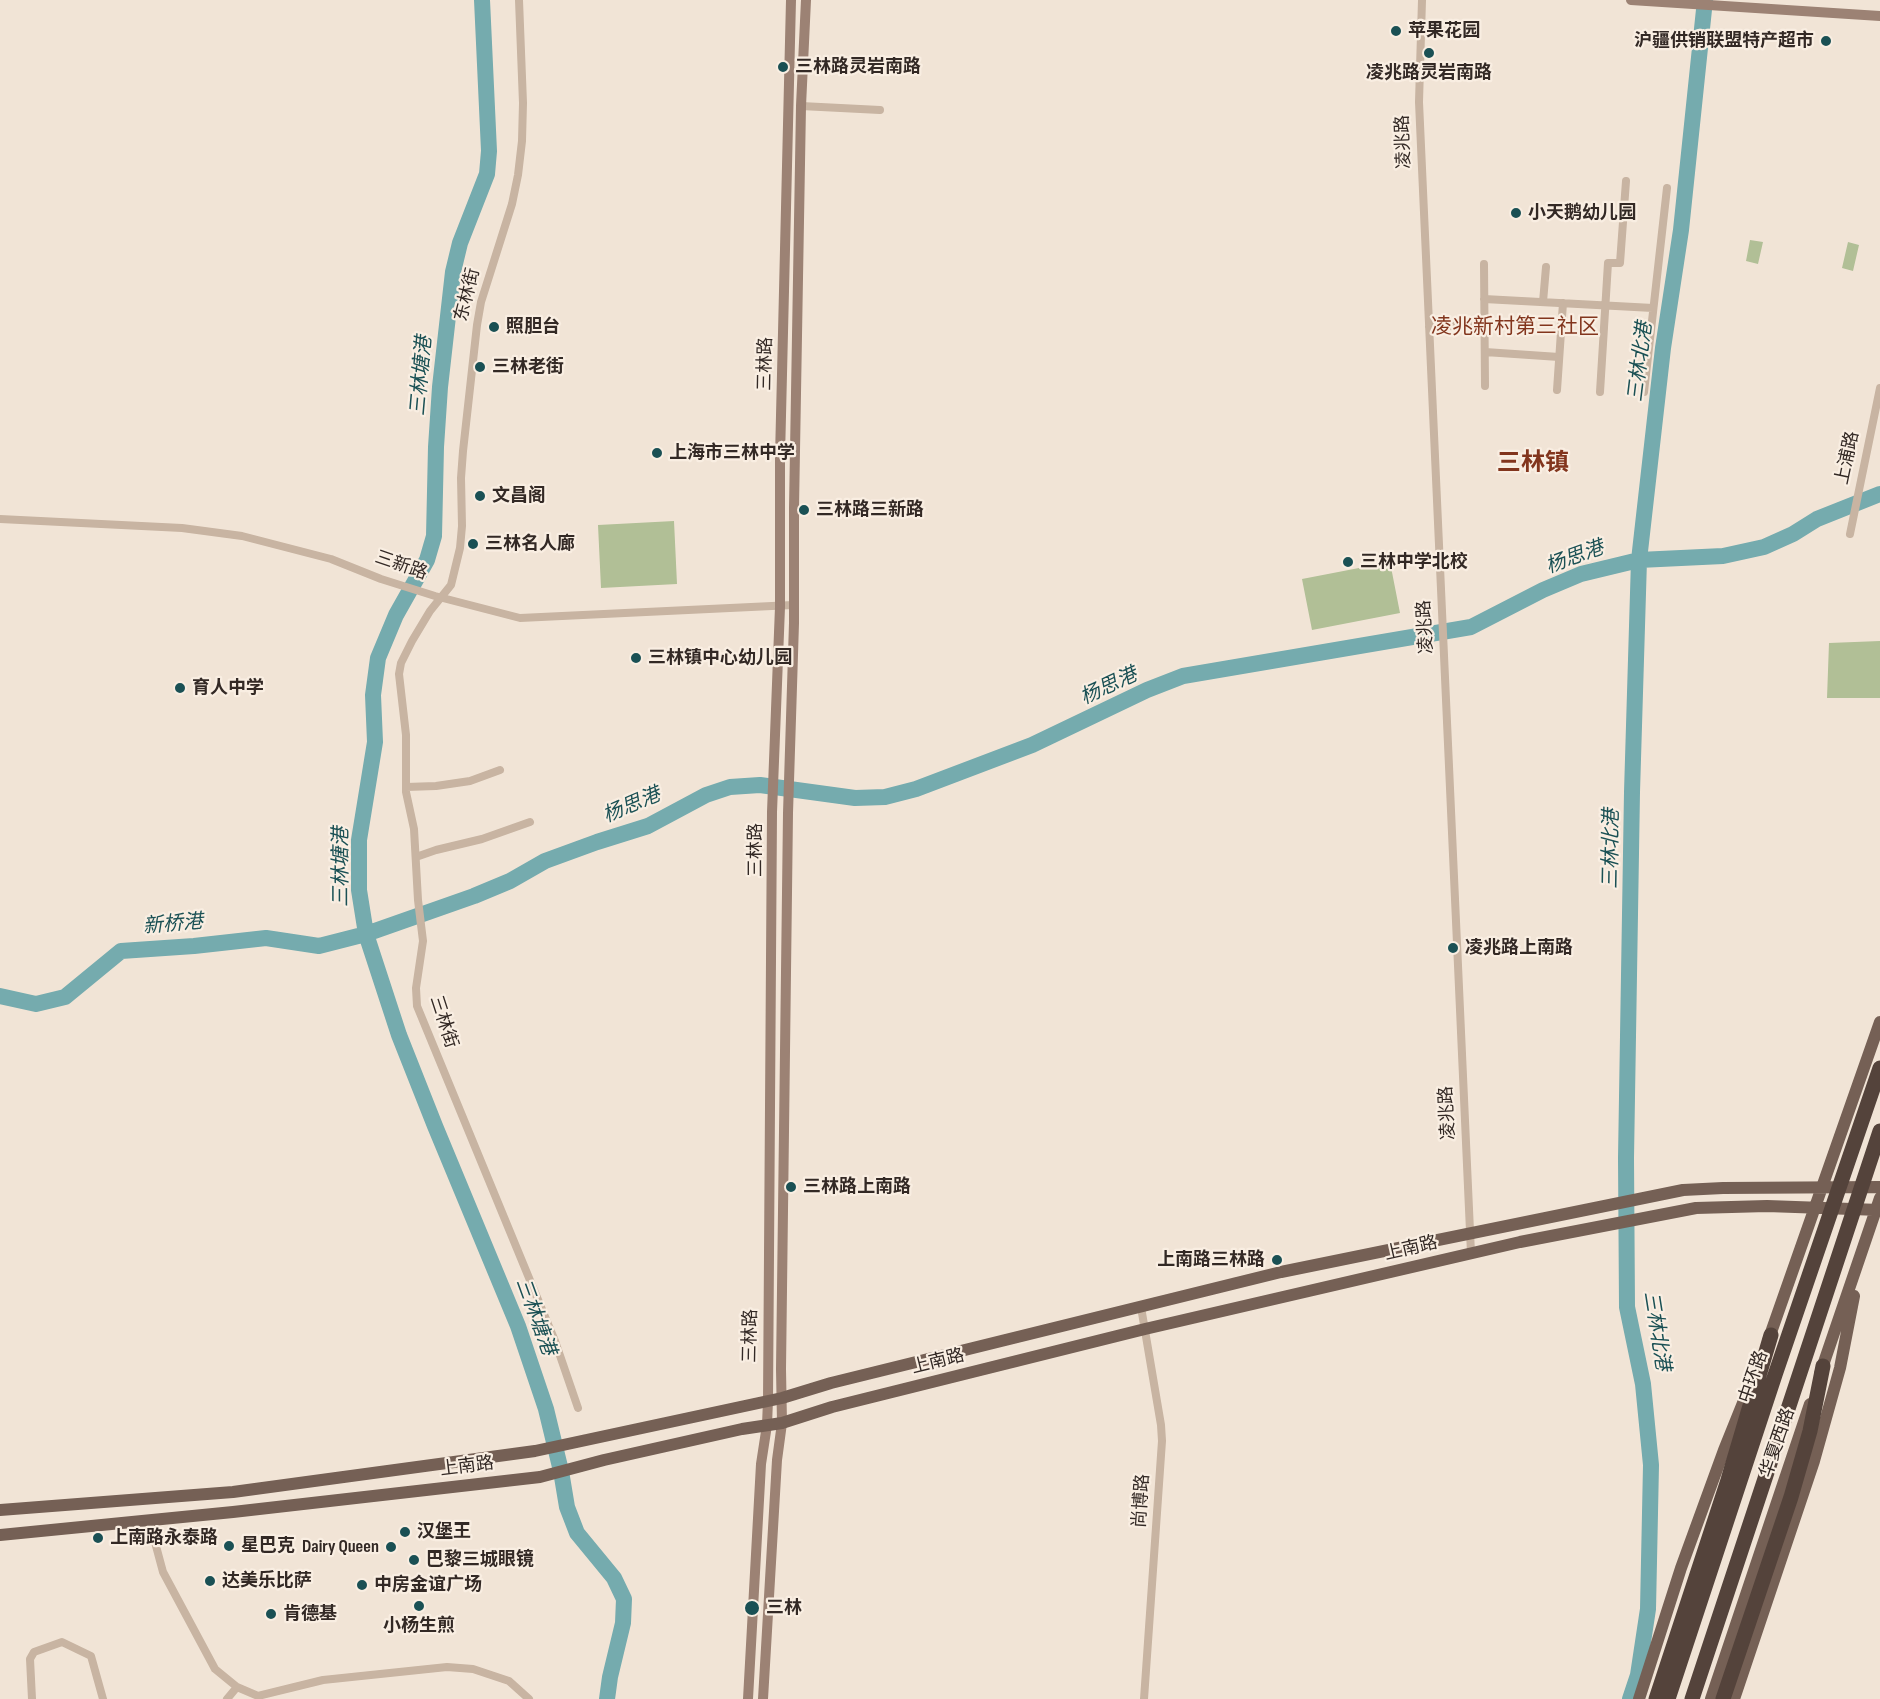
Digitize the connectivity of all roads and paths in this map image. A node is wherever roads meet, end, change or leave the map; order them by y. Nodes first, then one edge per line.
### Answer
1 (519, 0) edge
2 (791, 0) edge
3 (806, 0) edge
4 (1422, 0) edge
5 (1631, 0) edge
6 (1880, 16) edge
7 (801, 106) junction
8 (880, 110) dead end
9 (1626, 181) dead end
10 (1667, 188) dead end
11 (1484, 264) dead end
12 (1546, 267) dead end
13 (1484, 299) junction
14 (1543, 302) junction
15 (1563, 303) junction
16 (1605, 305) junction
17 (1653, 309) junction
18 (1484, 324) junction
19 (1429, 327) junction
20 (1485, 352) junction
21 (1559, 357) junction
22 (1485, 386) dead end
23 (1880, 388) edge
24 (1557, 390) dead end
25 (1600, 392) dead end
26 (1644, 392) dead end
27 (0, 519) edge
28 (1850, 534) dead end
29 (438, 596) junction
30 (793, 605) junction
31 (780, 607) junction
32 (500, 770) dead end
33 (406, 787) junction
34 (530, 822) dead end
35 (416, 857) junction
36 (1880, 1022) edge
37 (1880, 1068) edge
38 (1880, 1131) edge
39 (1823, 1187) junction
40 (1880, 1187) edge
41 (1879, 1206) edge
42 (1815, 1208) junction
43 (1470, 1233) junction
44 (1862, 1251) junction
45 (1470, 1253) junction
46 (1141, 1307) junction
47 (1144, 1329) junction
48 (1771, 1335) junction
49 (1823, 1366) junction
50 (782, 1398) junction
51 (768, 1400) junction
52 (578, 1408) dead end
53 (782, 1423) junction
54 (767, 1425) junction
55 (0, 1510) edge
56 (149, 1520) junction
57 (0, 1535) edge
58 (237, 1687) junction
59 (32, 1699) edge
60 (103, 1699) edge
61 (227, 1699) edge
62 (529, 1699) edge
63 (748, 1699) edge
64 (763, 1699) edge
65 (1144, 1699) edge
66 (1640, 1699) edge
67 (1656, 1699) edge
68 (1664, 1699) edge
69 (1668, 1699) edge
70 (1692, 1699) edge
71 (1711, 1699) edge
72 (1723, 1699) edge
73 (1734, 1699) edge

1 - 29 street, 东林街
2 - 31 main road, 三林路
3 - 7 main road, 三林路
4 - 19 street, 凌兆路
5 - 6 main road
7 - 8 street
7 - 30 main road, 三林路
9 - 16 street
10 - 17 street
11 - 13 street
12 - 14 street
13 - 14 street
13 - 18 street
14 - 15 street
15 - 16 street
15 - 21 street
16 - 17 street
16 - 25 street
17 - 26 street
18 - 19 street
18 - 20 street
19 - 43 street, 凌兆路
20 - 21 street
20 - 22 street
21 - 24 street
23 - 28 street, 上浦路
27 - 29 street, 三新路
29 - 31 street, 三新路
29 - 33 street, 三林街
30 - 31 street, 三新路
30 - 50 main road, 三林路
31 - 51 main road, 三林路
32 - 33 street
33 - 35 street, 三林街
34 - 35 street
35 - 52 street, 三林街
36 - 39 main road, 华夏西路
37 - 69 highway, 中环路
38 - 70 highway
39 - 40 main road, 上南路
39 - 42 main road, 华夏西路
39 - 43 main road, 上南路
41 - 42 main road, 上南路
41 - 44 main road, 华夏西路
42 - 45 main road, 上南路
42 - 48 main road, 华夏西路
42 - 68 main road, 华夏西路
43 - 45 street, 凌兆路
43 - 46 main road, 上南路
44 - 49 main road, 华夏西路
44 - 73 main road
45 - 47 main road, 上南路
46 - 47 street, 尚博路
46 - 50 main road, 上南路
47 - 53 main road, 上南路
47 - 65 street, 尚博路
48 - 66 main road, 华夏西路
48 - 67 highway
49 - 71 main road, 华夏西路
49 - 72 highway
50 - 51 main road, 上南路
50 - 53 main road, 三林路
51 - 54 main road, 三林路
51 - 55 main road, 上南路
53 - 54 main road, 上南路
53 - 64 main road, 三林路
54 - 56 main road, 上南路
54 - 63 main road, 三林路
56 - 57 main road, 上南路
56 - 58 street
58 - 61 street
58 - 62 street
59 - 60 street

